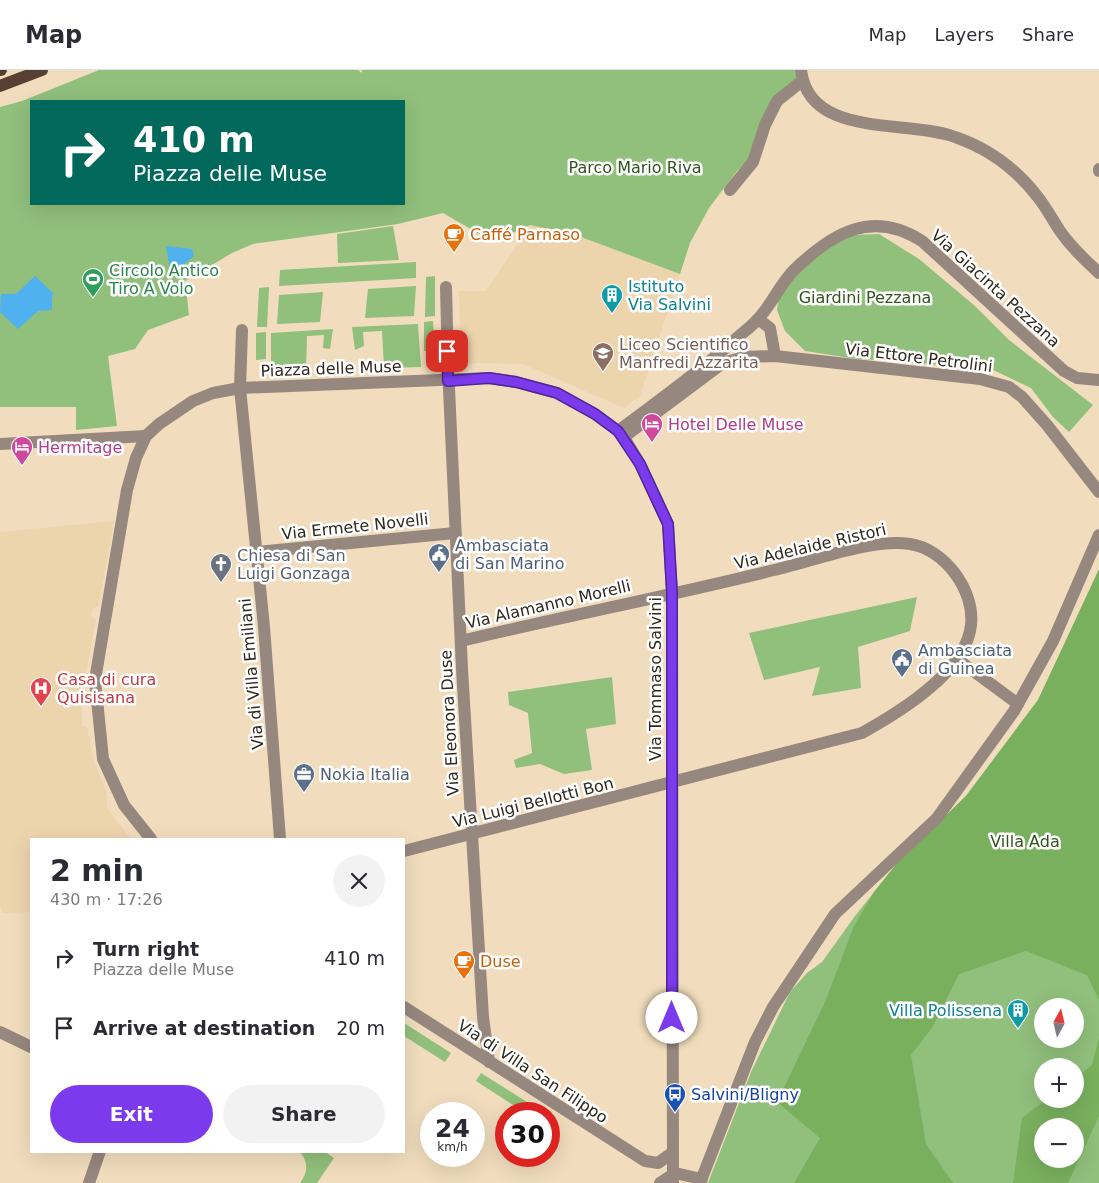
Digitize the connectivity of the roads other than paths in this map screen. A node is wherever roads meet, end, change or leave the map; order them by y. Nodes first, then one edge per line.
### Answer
1 (42, 70) edge
2 (802, 75) edge
3 (0, 86) edge
4 (730, 190) dead end
5 (1099, 272) edge
6 (446, 287) dead end
7 (758, 319) junction
8 (242, 330) dead end
9 (727, 355) junction
10 (775, 356) junction
11 (1099, 380) edge
12 (448, 381) junction
13 (240, 388) junction
14 (621, 434) junction
15 (146, 436) junction
16 (0, 444) edge
17 (1099, 492) edge
18 (455, 533) junction
19 (1099, 535) edge
20 (257, 552) junction
21 (672, 593) junction
22 (461, 641) junction
23 (957, 659) junction
24 (1018, 704) junction
25 (671, 784) junction
26 (472, 834) junction
27 (151, 838) edge
28 (280, 838) edge
29 (405, 851) edge
30 (405, 1008) edge
31 (0, 1032) edge
32 (30, 1047) edge
33 (489, 1062) junction
34 (99, 1153) edge
35 (672, 1153) junction
36 (645, 1161) junction
37 (673, 1178) edge
38 (701, 1181) edge
39 (89, 1183) edge
40 (655, 1183) edge
41 (660, 1183) edge

1 - 3 main road
2 - 4 street
2 - 5 street
6 - 12 street
7 - 9 street, Via Giacinta Pezzana
7 - 10 street
7 - 11 street, Via Giacinta Pezzana
8 - 13 street, Piazza delle Muse
9 - 10 street, Via Ettore Petrolini
9 - 14 street
10 - 17 street, Via Ettore Petrolini
12 - 13 street, Piazza delle Muse
12 - 14 street, Via Tommaso Salvini
12 - 18 street, Via Eleonora Duse
13 - 15 street
13 - 20 street, Via di Villa Emiliani
14 - 21 street, Via Tommaso Salvini
15 - 16 street
15 - 27 street
18 - 20 street, Via Ermete Novelli
18 - 22 street, Via Eleonora Duse
19 - 24 street
20 - 28 street, Via di Villa Emiliani
21 - 22 street, Via Alamanno Morelli
21 - 23 street, Via Adelaide Ristori
21 - 25 street, Via Tommaso Salvini
22 - 26 street, Via Eleonora Duse
23 - 24 street
23 - 25 street, Via Adelaide Ristori
24 - 38 street
25 - 26 street, Via Luigi Bellotti Bon
25 - 35 street, Via Tommaso Salvini
26 - 29 street, Via Luigi Bellotti Bon
26 - 33 street, Via Eleonora Duse
30 - 33 street, Via di Villa San Filippo
31 - 32 street
33 - 36 street, Via di Villa San Filippo
34 - 39 street
35 - 36 street
35 - 37 street, Via Tommaso Salvini
36 - 40 street
37 - 38 street
37 - 41 street

